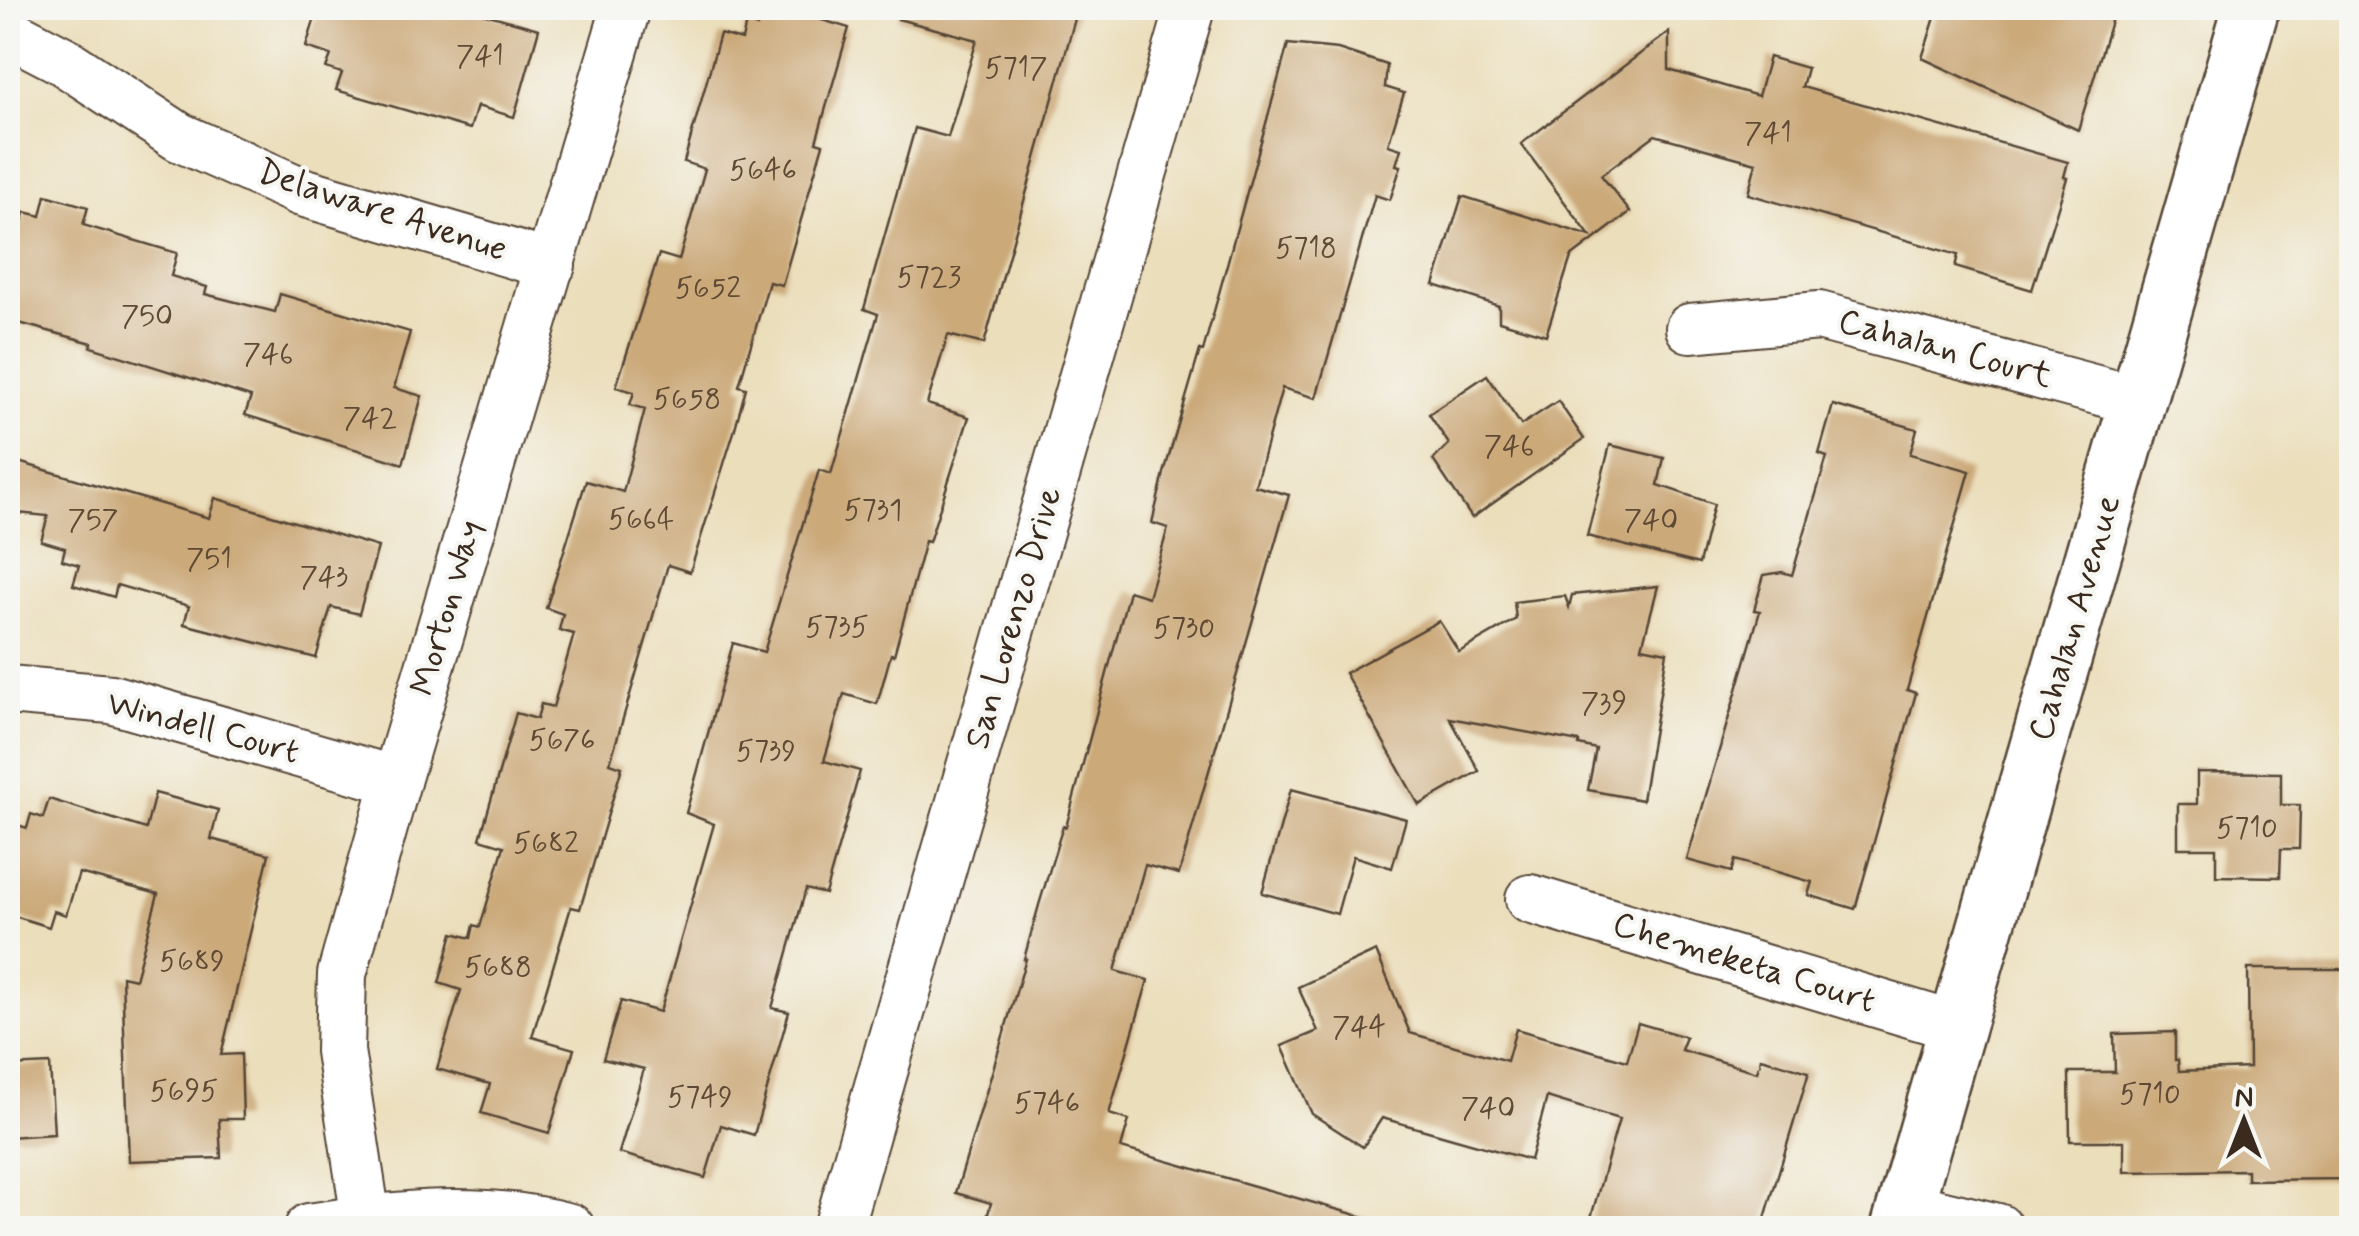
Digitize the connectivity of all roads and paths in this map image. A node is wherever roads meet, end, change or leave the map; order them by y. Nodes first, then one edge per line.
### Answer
1 (626, 8) edge
2 (1190, 8) edge
3 (2251, 8) edge
4 (8, 32) edge
5 (551, 265) junction
6 (1690, 328) dead end
7 (2138, 401) junction
8 (8, 690) edge
9 (396, 781) junction
10 (1530, 899) dead end
11 (1957, 1027) junction
12 (1902, 1217) edge
13 (366, 1219) junction
14 (309, 1228) edge
15 (570, 1228) edge
16 (838, 1228) edge
17 (1998, 1228) edge

1 - 5 street, Morton Way
2 - 16 street, San Lorenzo Drive
3 - 7 street, Cahalan Avenue
4 - 5 street, Delaware Avenue
5 - 9 street, Morton Way
6 - 7 street, Cahalan Court
7 - 11 street, Cahalan Avenue
8 - 9 street, Windell Court
9 - 13 street, Morton Way
10 - 11 street, Chemeketa Court
11 - 12 street, Cahalan Avenue
12 - 17 street
13 - 14 street
13 - 15 street

